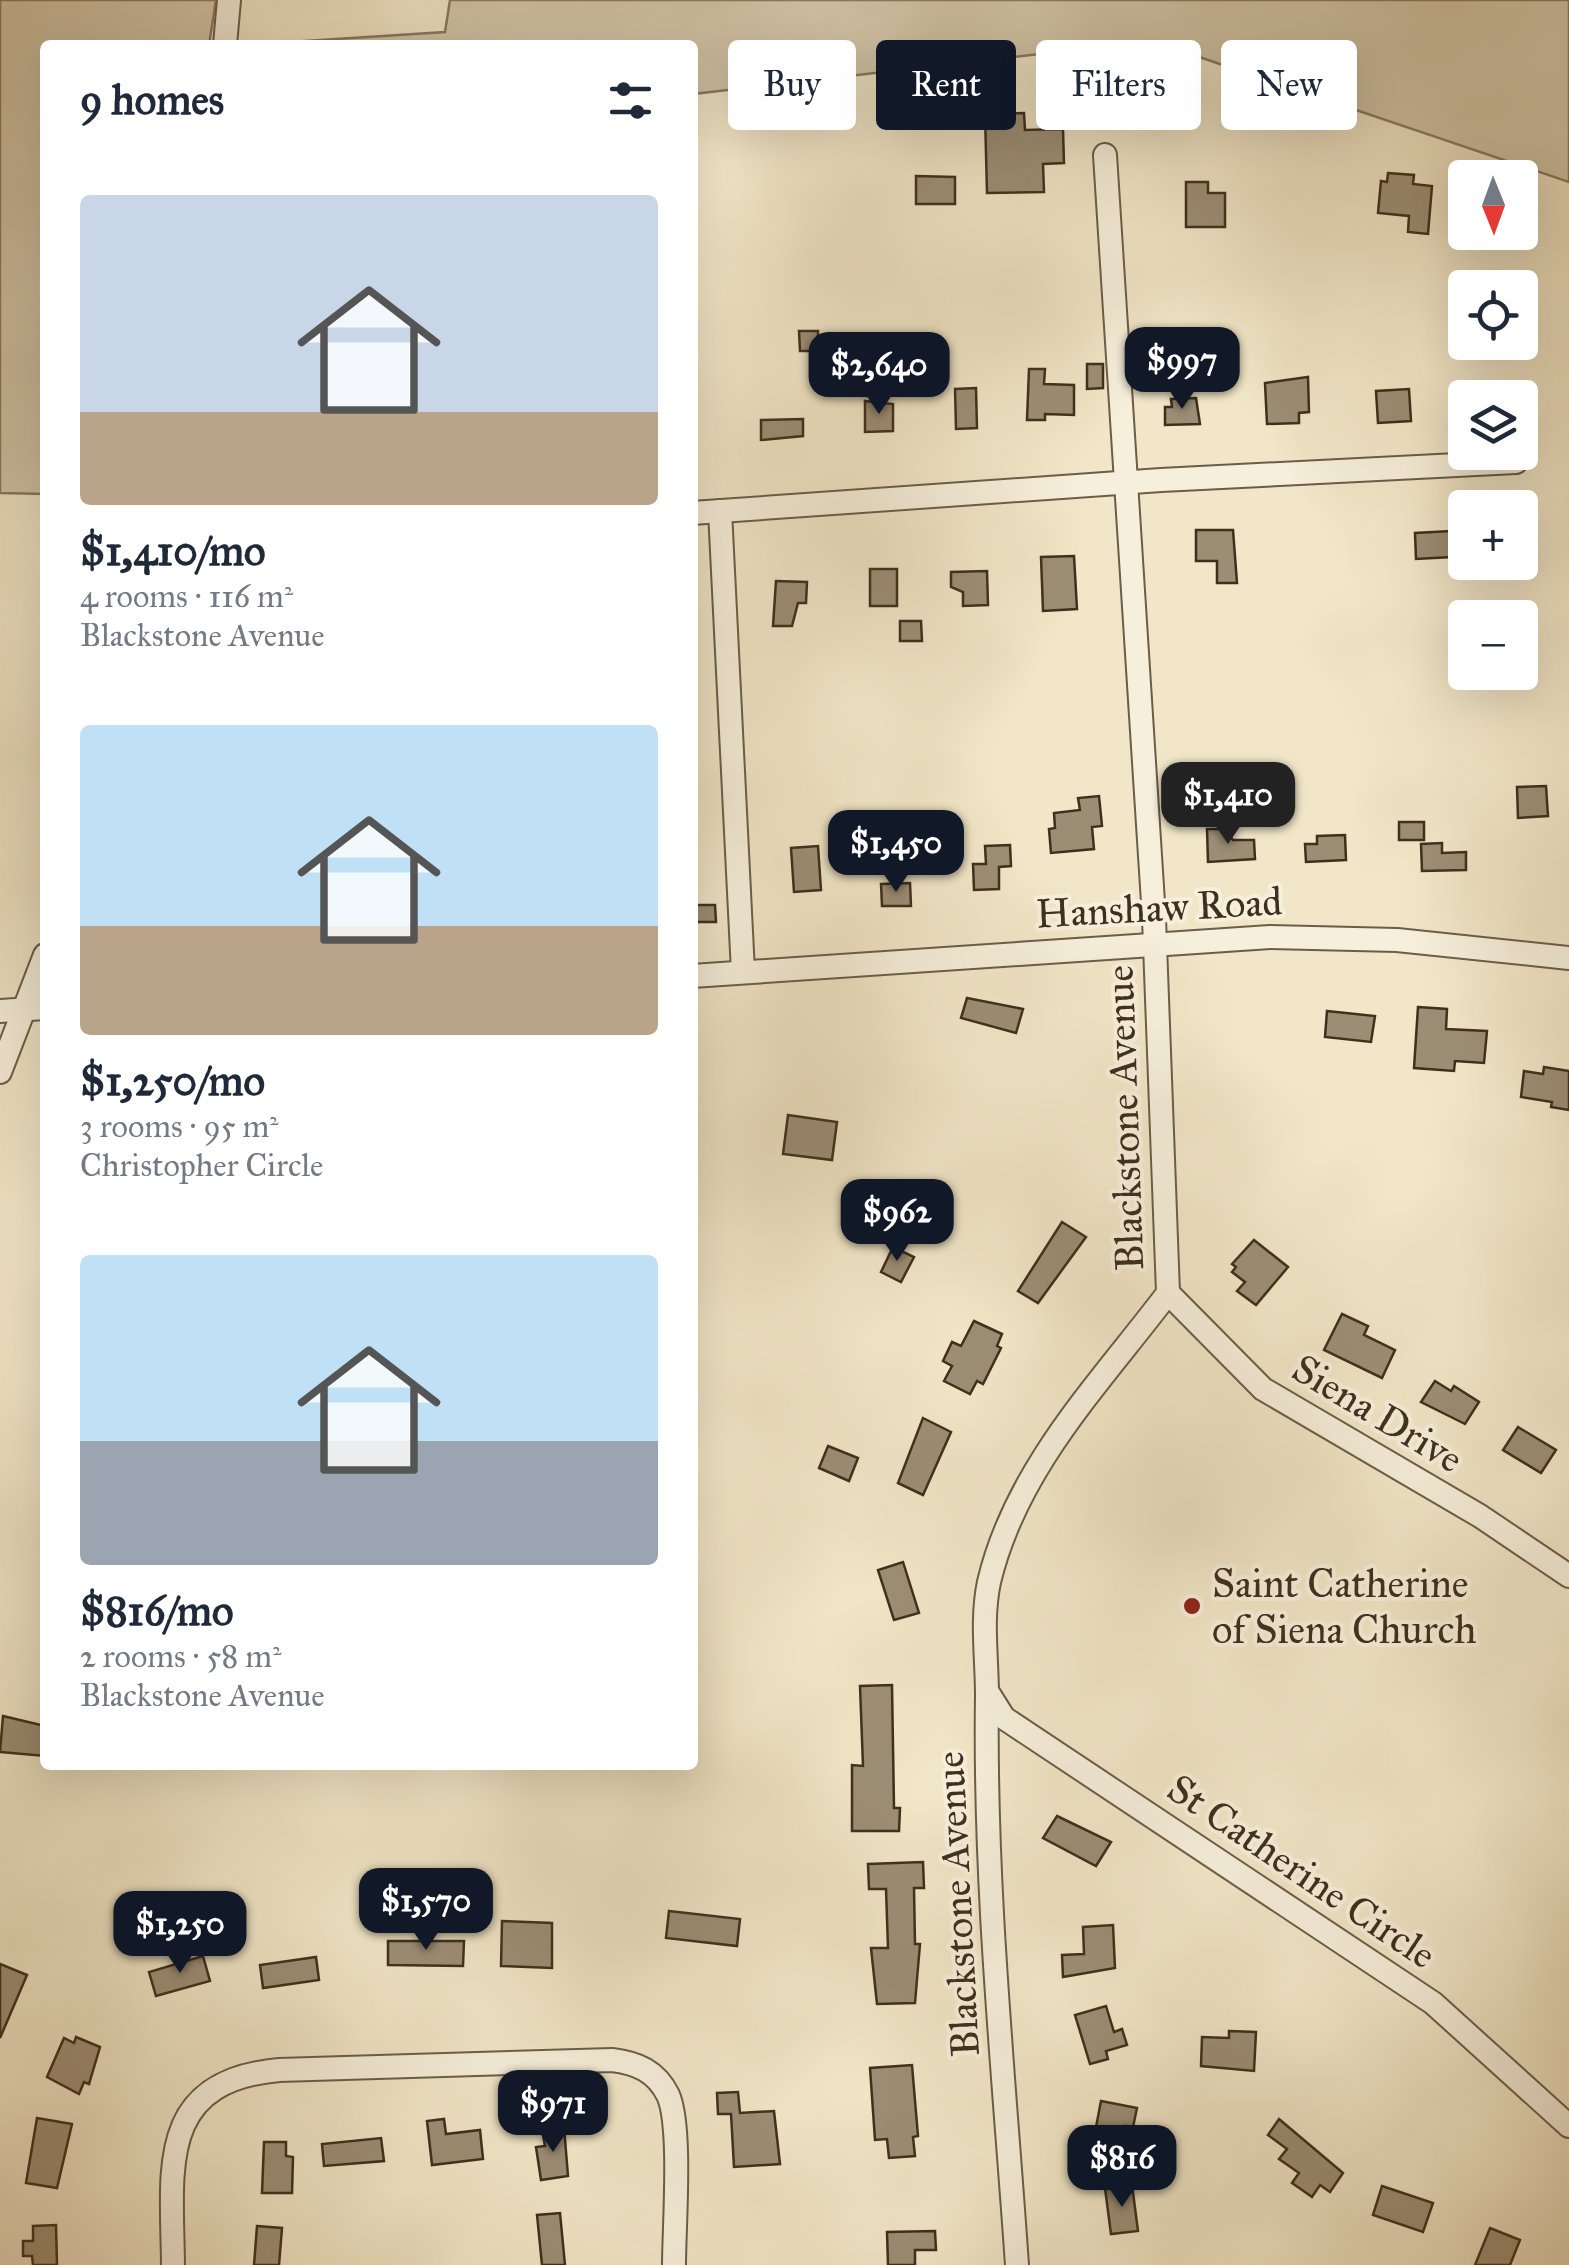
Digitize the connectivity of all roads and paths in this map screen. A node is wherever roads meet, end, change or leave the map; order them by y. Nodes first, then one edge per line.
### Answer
1 (229, 0) edge
2 (225, 40) edge
3 (1106, 155) dead end
4 (1448, 466) edge
5 (1128, 483) junction
6 (720, 511) junction
7 (698, 513) edge
8 (1156, 942) junction
9 (1569, 958) edge
10 (743, 972) junction
11 (698, 976) edge
12 (40, 982) edge
13 (35, 1009) edge
14 (0, 1010) edge
15 (0, 1072) edge
16 (1168, 1293) junction
17 (1569, 1576) edge
18 (987, 1692) junction
19 (1569, 2126) edge
20 (173, 2265) edge
21 (674, 2265) edge
22 (1016, 2265) edge

1 - 2 street
3 - 5 street, Blackstone Avenue
4 - 5 street
5 - 6 street
5 - 8 street, Blackstone Avenue
6 - 7 street
6 - 10 street
8 - 9 street, Hanshaw Road
8 - 10 street, Hanshaw Road
8 - 16 street, Blackstone Avenue
10 - 11 street, Hanshaw Road
12 - 13 street
13 - 14 street
13 - 15 street
16 - 17 street, Siena Drive
16 - 18 street, Blackstone Avenue
18 - 19 street, St Catherine Circle
18 - 22 street, Blackstone Avenue
20 - 21 street

